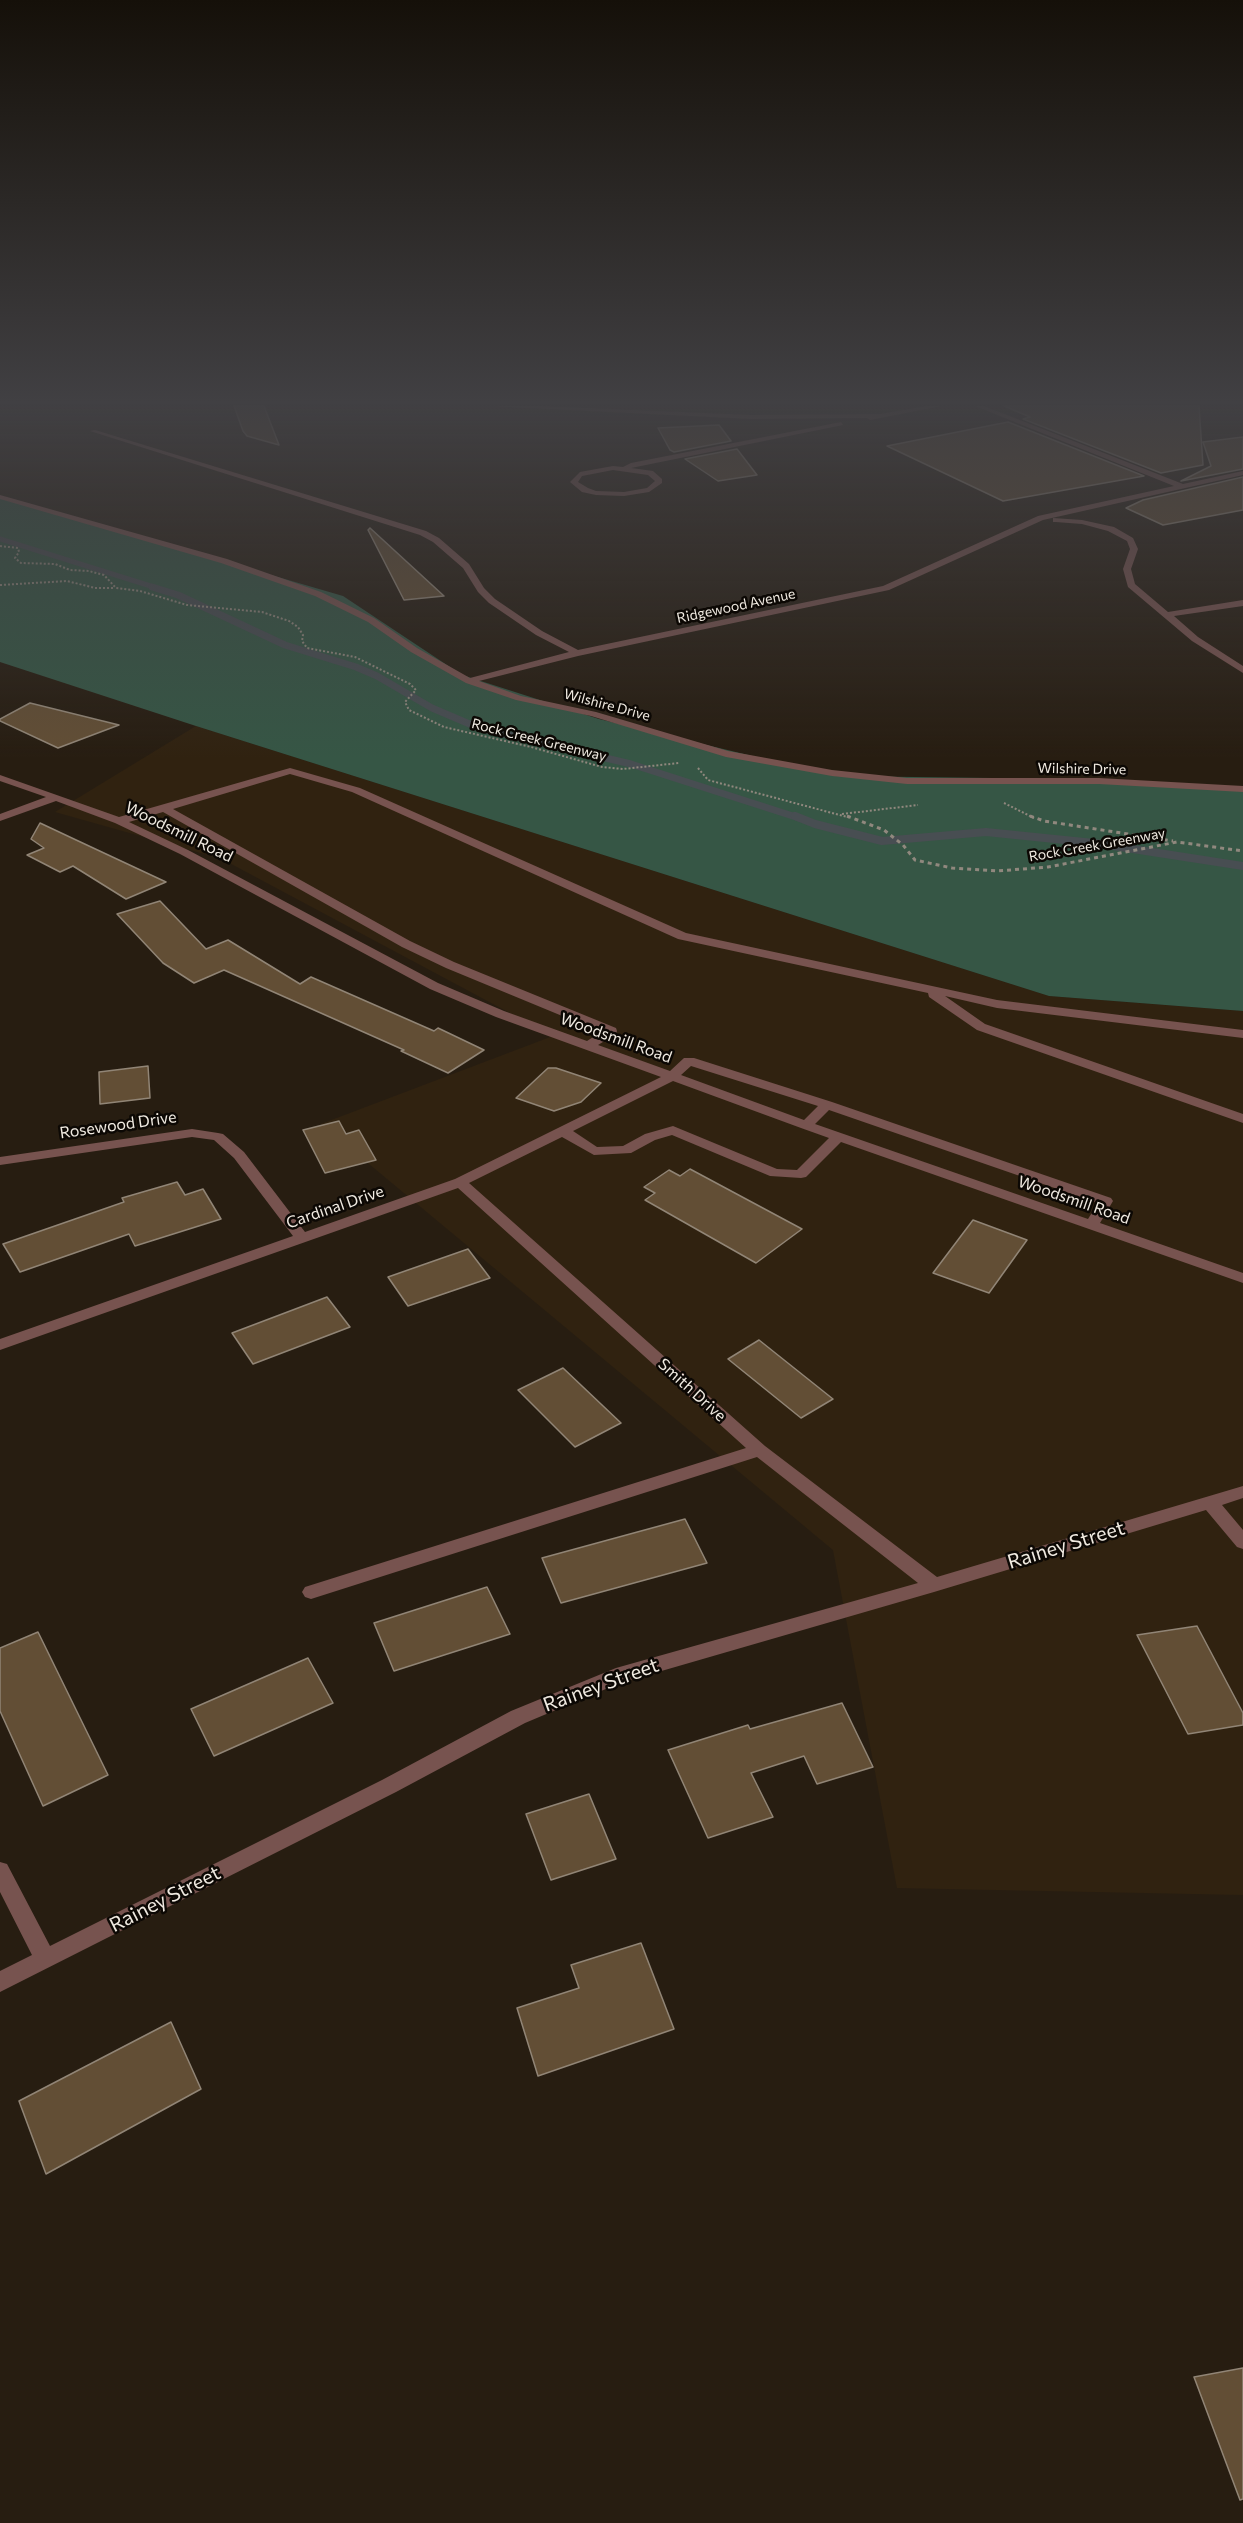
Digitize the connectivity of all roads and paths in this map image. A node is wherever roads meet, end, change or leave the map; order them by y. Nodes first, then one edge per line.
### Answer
1 (94, 524) edge
2 (393, 524) edge
3 (1028, 524) edge
4 (1088, 524) edge
5 (0, 546) edge
6 (0, 585) edge
7 (116, 588) junction
8 (1243, 603) edge
9 (1166, 615) junction
10 (577, 653) junction
11 (1243, 670) edge
12 (469, 681) junction
13 (681, 763) dead end
14 (691, 765) dead end
15 (0, 778) edge
16 (997, 782) junction
17 (1243, 789) edge
18 (57, 797) junction
19 (164, 808) junction
20 (0, 818) edge
21 (119, 821) junction
22 (1177, 842) junction
23 (1243, 851) edge
24 (406, 944) junction
25 (377, 957) junction
26 (926, 989) junction
27 (1243, 1034) edge
28 (587, 1047) junction
29 (671, 1077) junction
30 (826, 1105) junction
31 (1243, 1119) edge
32 (806, 1125) junction
33 (562, 1131) junction
34 (838, 1137) junction
35 (0, 1161) edge
36 (460, 1182) junction
37 (1091, 1225) junction
38 (302, 1238) junction
39 (1243, 1278) edge
40 (0, 1345) edge
41 (759, 1450) junction
42 (1243, 1492) edge
43 (1210, 1502) junction
44 (1243, 1542) edge
45 (934, 1585) junction
46 (311, 1592) dead end
47 (0, 1870) edge
48 (45, 1959) junction
49 (0, 1982) edge

1 - 12 street, Wilshire Drive
2 - 10 street
3 - 10 street, Ridgewood Avenue
4 - 9 street
5 - 7 path, Rock Creek Greenway
6 - 7 path
7 - 13 path, Rock Creek Greenway
8 - 9 street
9 - 11 street
10 - 12 street, Ridgewood Avenue
12 - 16 street, Wilshire Drive
14 - 22 path, Rock Creek Greenway
15 - 18 street, Woodsmill Road
16 - 17 street, Wilshire Drive
16 - 22 path
18 - 20 street
18 - 21 street, Woodsmill Road
19 - 21 street
19 - 24 street
19 - 26 street
21 - 25 street, Woodsmill Road
22 - 23 path, Rock Creek Greenway
24 - 25 street
24 - 28 street
25 - 28 street, Woodsmill Road
26 - 27 street
26 - 31 street
28 - 29 street, Woodsmill Road
29 - 30 street, Cardinal Drive
29 - 32 street, Woodsmill Road
29 - 33 street, Cardinal Drive
30 - 32 street
30 - 37 street
32 - 34 street, Woodsmill Road
33 - 34 street
33 - 36 street, Cardinal Drive
34 - 37 street, Woodsmill Road
35 - 38 street, Rosewood Drive
36 - 38 street, Cardinal Drive
36 - 41 street, Smith Drive
37 - 39 street, Woodsmill Road
38 - 40 street, Cardinal Drive
41 - 45 street, Smith Drive
41 - 46 street
42 - 43 street, Rainey Street
43 - 44 street
43 - 45 street, Rainey Street
45 - 48 street, Rainey Street
47 - 48 street
48 - 49 street, Rainey Street

